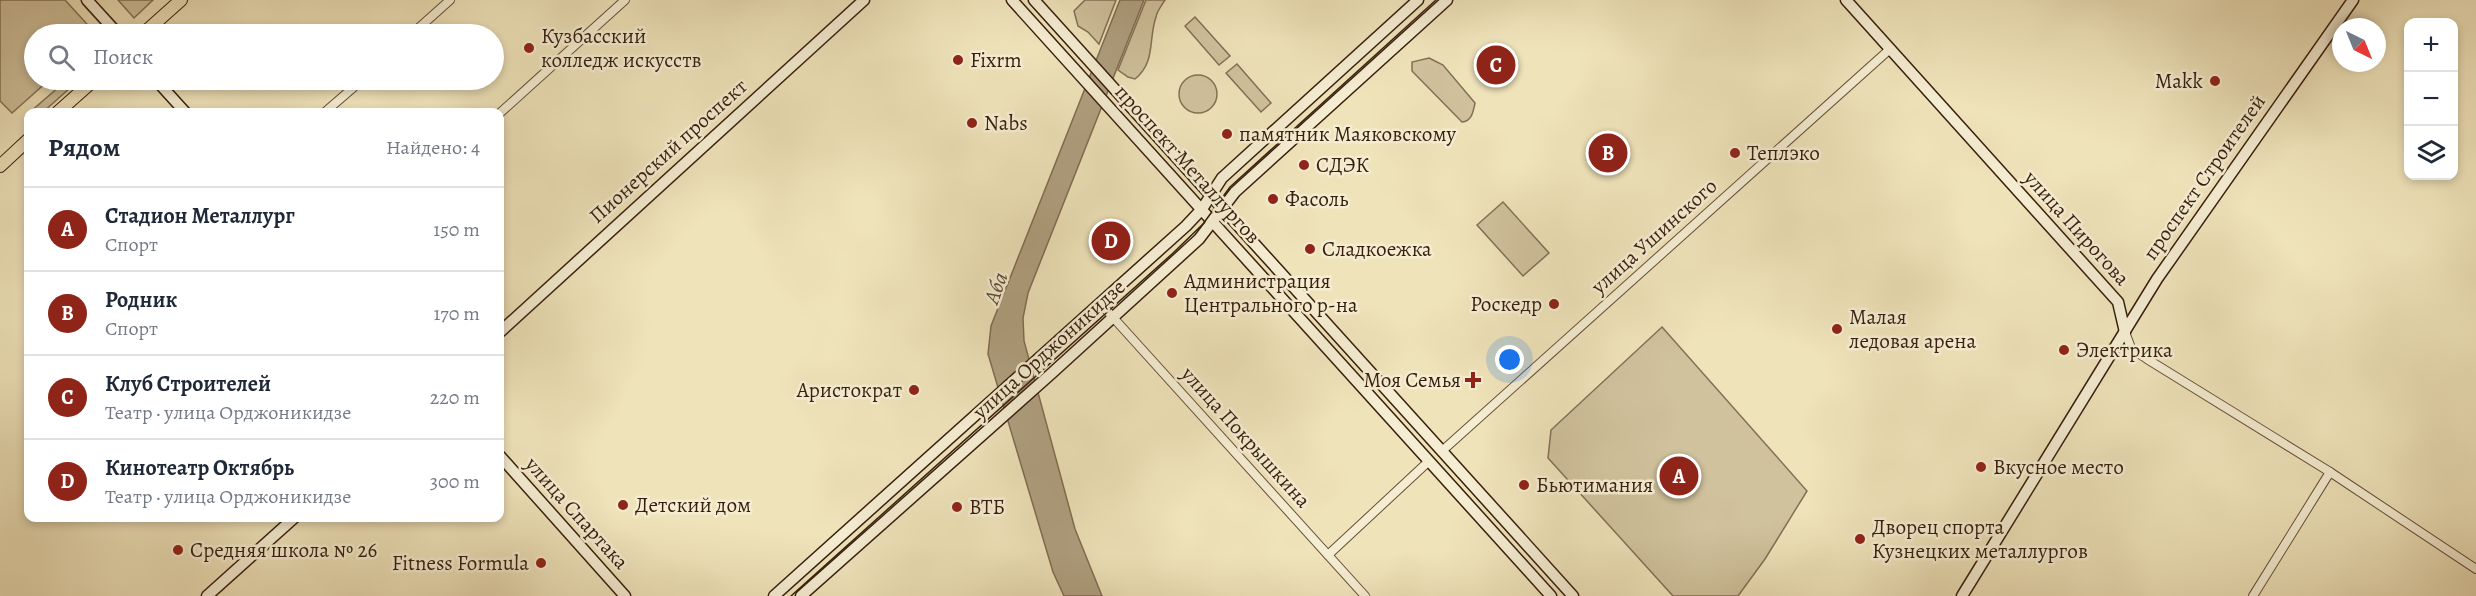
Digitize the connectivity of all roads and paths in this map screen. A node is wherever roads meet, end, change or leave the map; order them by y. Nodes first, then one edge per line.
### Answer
1 (87, 0) edge
2 (181, 0) edge
3 (450, 0) edge
4 (625, 0) edge
5 (864, 0) edge
6 (1012, 0) edge
7 (1034, 0) edge
8 (1418, 0) edge
9 (1447, 0) edge
10 (1846, 0) edge
11 (2353, 0) edge
12 (109, 24) edge
13 (154, 24) edge
14 (423, 24) edge
15 (1890, 49) junction
16 (83, 90) edge
17 (165, 90) edge
18 (350, 90) edge
19 (62, 108) edge
20 (181, 108) edge
21 (330, 108) edge
22 (504, 109) edge
23 (24, 144) edge
24 (0, 166) edge
25 (1211, 194) junction
26 (1224, 207) junction
27 (1202, 209) junction
28 (1214, 222) junction
29 (1101, 303) junction
30 (1113, 317) junction
31 (504, 328) edge
32 (2125, 332) junction
33 (1442, 451) junction
34 (504, 460) edge
35 (1429, 461) junction
36 (2330, 471) junction
37 (290, 522) edge
38 (1328, 555) junction
39 (2476, 569) edge
40 (207, 596) edge
41 (625, 596) edge
42 (774, 596) edge
43 (801, 596) edge
44 (1365, 596) edge
45 (1551, 596) edge
46 (1574, 596) edge
47 (1962, 596) edge
48 (2253, 596) edge

1 - 12 main road
2 - 13 main road
3 - 14 street
4 - 22 street
5 - 31 main road, Пионерский проспект
6 - 27 main road, проспект Металлургов
7 - 25 main road, проспект Металлургов
8 - 25 main road, улица Орджоникидзе
9 - 26 main road, улица Орджоникидзе
10 - 15 main road, улица Пирогова
11 - 32 main road, проспект Строителей
15 - 32 main road, улица Пирогова
15 - 33 street, улица Ушинского
16 - 19 main road
17 - 20 main road
18 - 21 street
23 - 24 main road
25 - 26 main road, проспект Металлургов
25 - 27 main road, улица Орджоникидзе
26 - 28 main road, улица Орджоникидзе
26 - 33 main road, проспект Металлургов
27 - 28 main road, проспект Металлургов
27 - 29 main road, улица Орджоникидзе
28 - 30 main road, улица Орджоникидзе
28 - 35 main road, проспект Металлургов
29 - 30 street, улица Покрышкина
29 - 42 main road, улица Орджоникидзе
30 - 38 street, улица Покрышкина
30 - 43 main road, улица Орджоникидзе
32 - 36 street, улица Пирогова
32 - 47 main road, проспект Строителей
33 - 46 main road, проспект Металлургов
34 - 41 main road, улица Спартака
35 - 38 street
35 - 45 main road, проспект Металлургов
36 - 39 street, улица Пирогова
36 - 48 street
37 - 40 main road
38 - 44 street, улица Покрышкина

